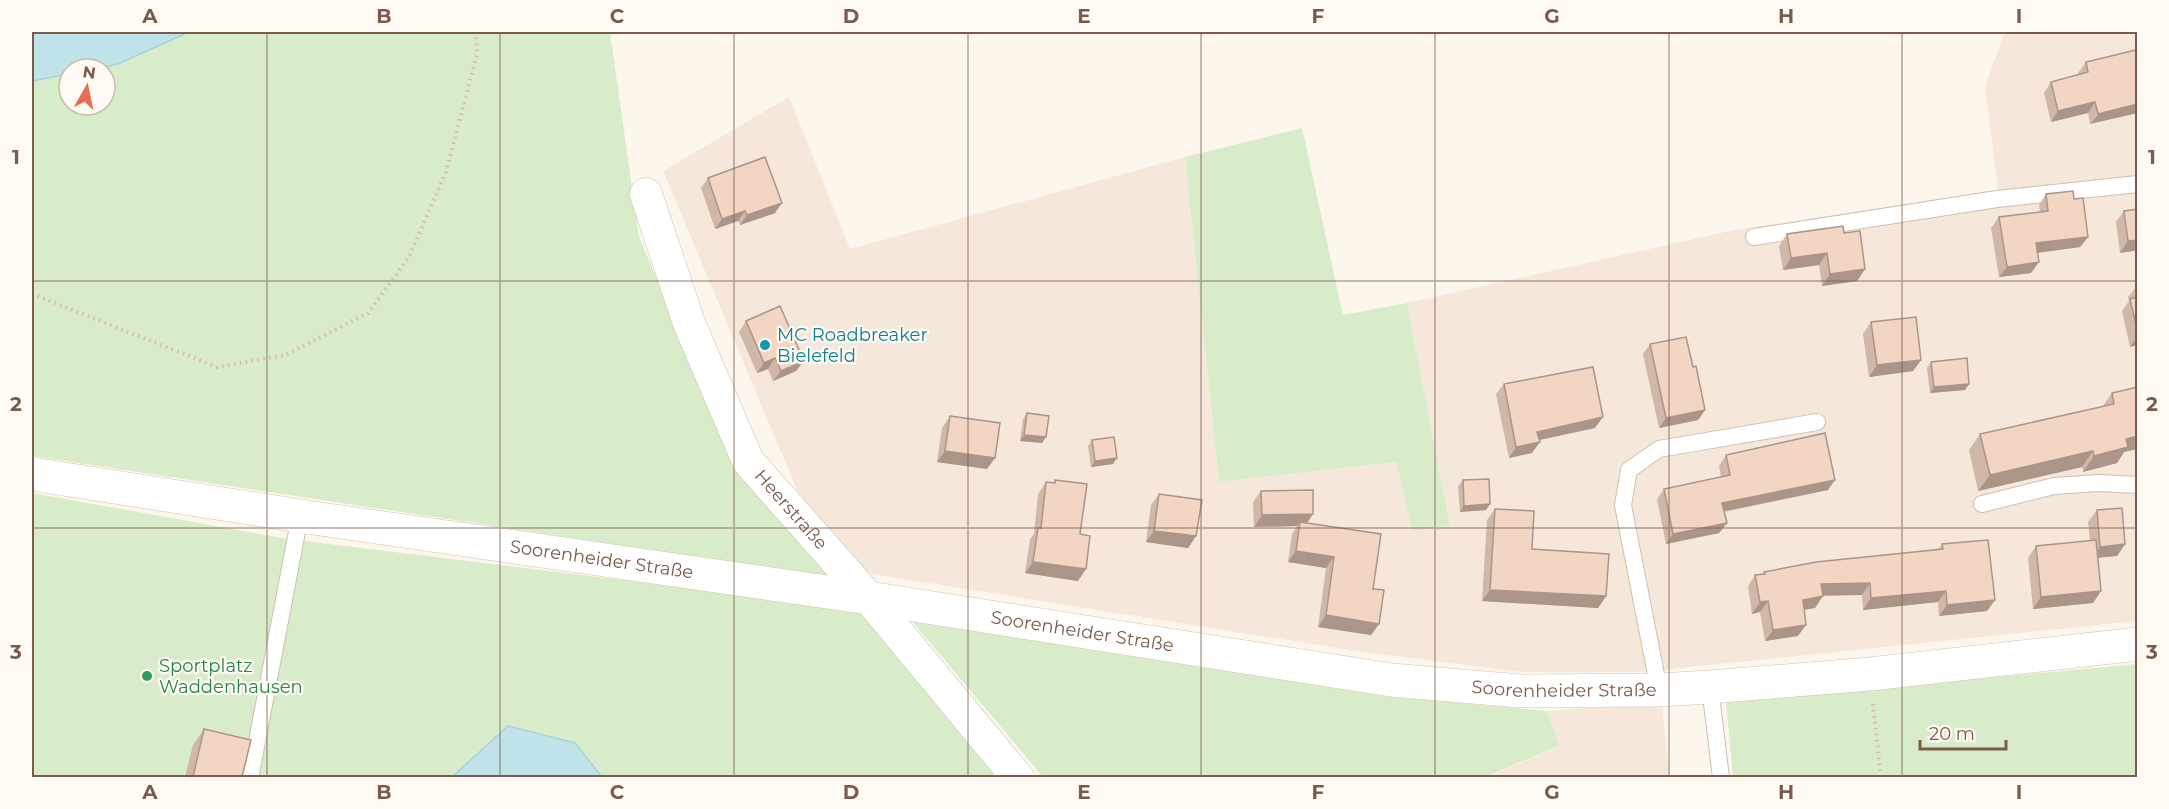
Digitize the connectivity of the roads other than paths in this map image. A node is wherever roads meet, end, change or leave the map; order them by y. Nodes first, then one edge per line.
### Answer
1 (2138, 184) edge
2 (646, 194) dead end
3 (1754, 237) dead end
4 (1817, 422) dead end
5 (32, 474) edge
6 (2138, 485) edge
7 (1982, 504) dead end
8 (300, 516) junction
9 (869, 598) junction
10 (2138, 644) edge
11 (1710, 687) junction
12 (1659, 690) junction
13 (250, 777) edge
14 (1018, 777) edge
15 (1720, 777) edge

1 - 3 lane
2 - 9 street, Heerstraße
4 - 12 lane
5 - 8 main road, Soorenheider Straße
6 - 7 lane
8 - 9 main road, Soorenheider Straße
8 - 13 lane
9 - 12 main road, Soorenheider Straße
9 - 14 street, Heerstraße
10 - 11 main road, Soorenheider Straße
11 - 12 main road, Soorenheider Straße
11 - 15 lane

